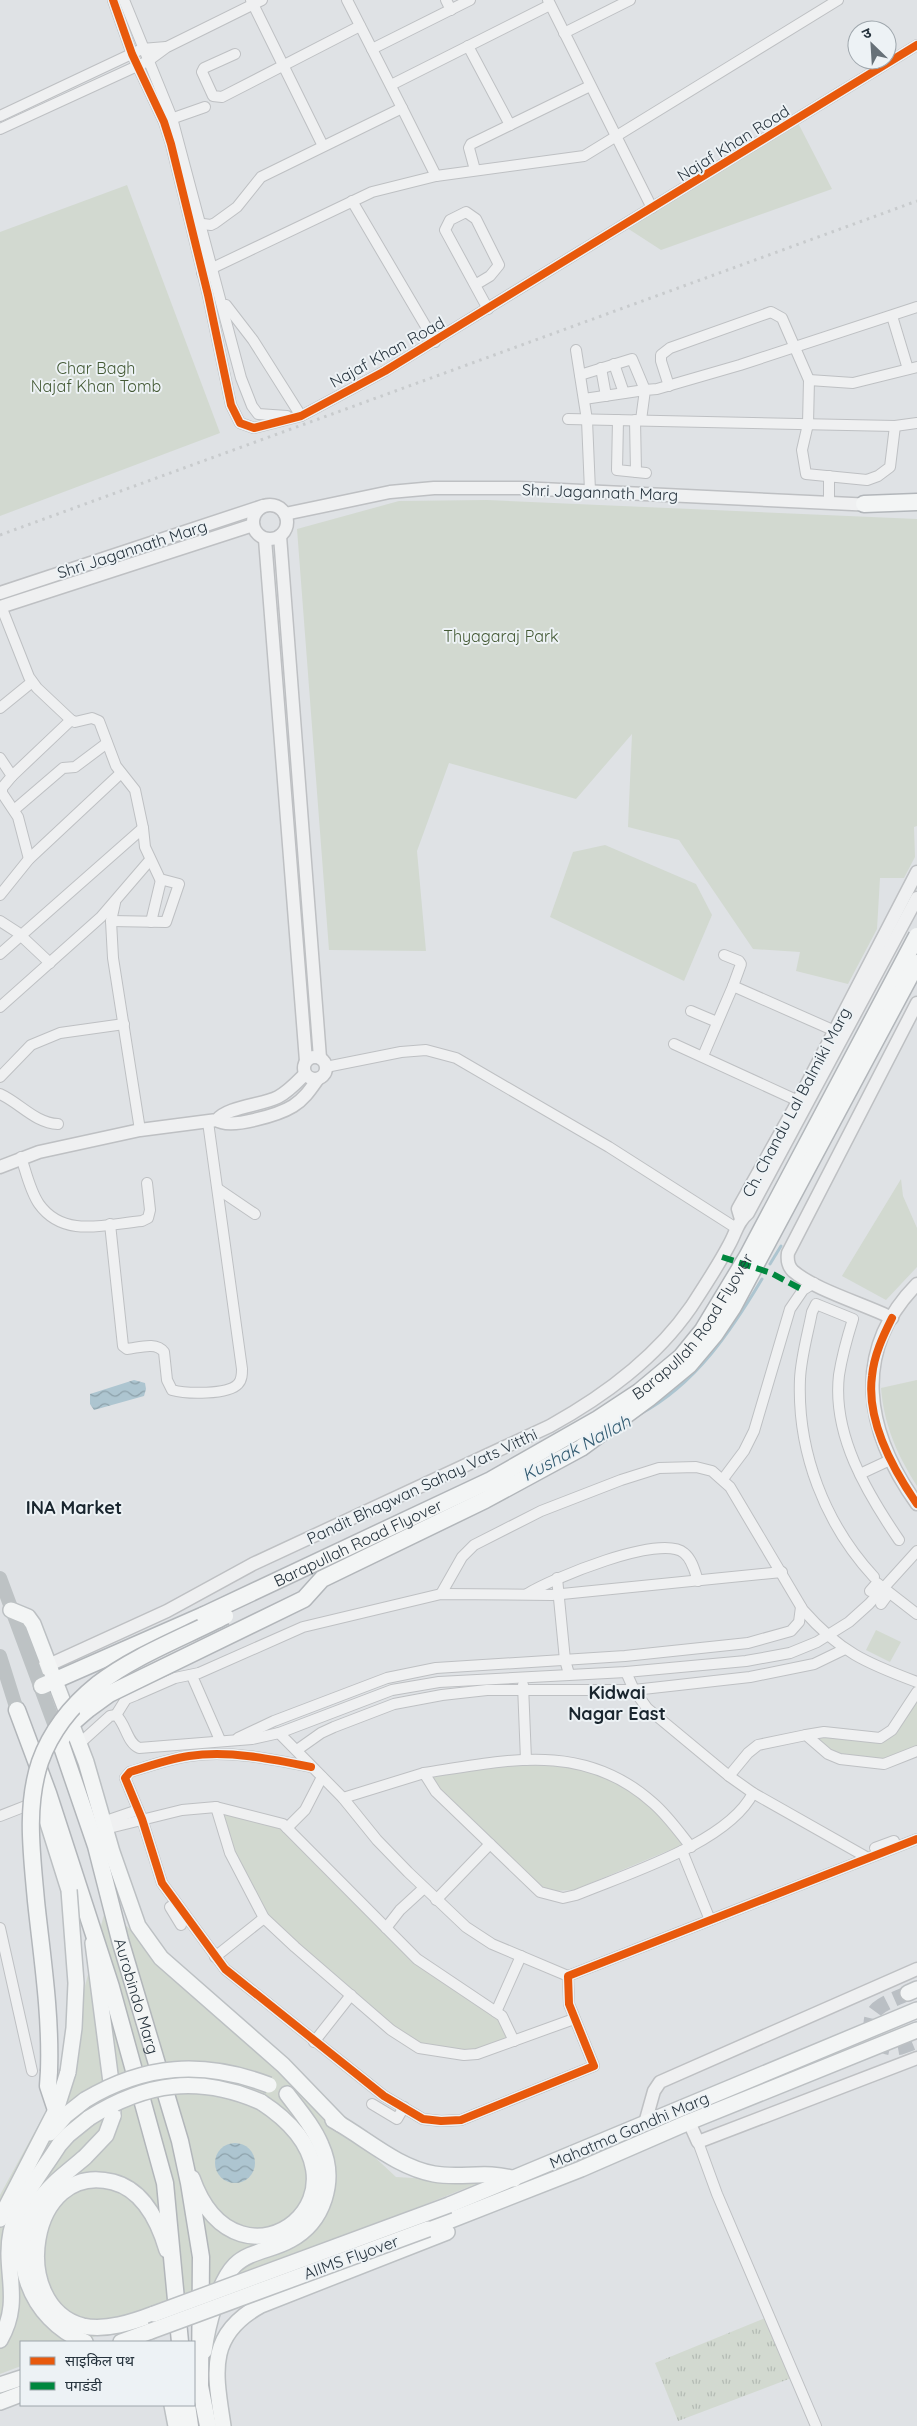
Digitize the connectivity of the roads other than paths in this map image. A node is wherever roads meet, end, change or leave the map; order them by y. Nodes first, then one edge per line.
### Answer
1 (113, 0) edge
2 (124, 0) edge
3 (347, 0) edge
4 (470, 0) edge
5 (604, 0) edge
6 (630, 0) edge
7 (838, 0) edge
8 (256, 1) edge
9 (549, 2) edge
10 (448, 5) edge
11 (610, 10) junction
12 (360, 26) junction
13 (564, 33) junction
14 (917, 45) edge
15 (468, 46) junction
16 (168, 47) junction
17 (142, 48) junction
18 (372, 49) junction
19 (132, 54) junction
20 (235, 54) dead end
21 (148, 60) junction
22 (138, 65) junction
23 (285, 67) junction
24 (391, 85) junction
25 (590, 86) junction
26 (205, 107) dead end
27 (402, 108) junction
28 (0, 116) edge
29 (168, 120) junction
30 (510, 125) junction
31 (0, 129) edge
32 (616, 137) junction
33 (323, 146) junction
34 (475, 170) junction
35 (436, 176) junction
36 (352, 201) junction
37 (652, 208) junction
38 (190, 222) junction
39 (202, 224) junction
40 (207, 270) junction
41 (475, 285) junction
42 (221, 299) junction
43 (917, 307) edge
44 (488, 309) junction
45 (892, 316) junction
46 (435, 342) junction
47 (794, 348) junction
48 (576, 350) dead end
49 (614, 364) junction
50 (601, 368) junction
51 (913, 368) edge
52 (580, 375) junction
53 (809, 380) junction
54 (669, 386) junction
55 (645, 390) junction
56 (624, 393) junction
57 (606, 396) junction
58 (584, 399) junction
59 (301, 416) junction
60 (568, 419) dead end
61 (587, 420) junction
62 (618, 420) junction
63 (638, 420) junction
64 (917, 423) edge
65 (808, 424) junction
66 (895, 426) junction
67 (829, 476) junction
68 (590, 491) junction
69 (829, 502) junction
70 (917, 502) edge
71 (864, 504) junction
72 (263, 506) junction
73 (917, 508) edge
74 (285, 514) junction
75 (253, 524) junction
76 (280, 536) junction
77 (265, 539) junction
78 (0, 592) edge
79 (1, 607) edge
80 (30, 679) junction
81 (0, 708) edge
82 (71, 720) junction
83 (107, 743) junction
84 (289, 755) junction
85 (0, 758) edge
86 (121, 773) junction
87 (12, 776) junction
88 (14, 810) junction
89 (144, 828) junction
90 (28, 859) junction
91 (150, 860) junction
92 (917, 872) edge
93 (160, 879) junction
94 (0, 895) edge
95 (917, 898) edge
96 (115, 903) junction
97 (0, 921) edge
98 (111, 921) junction
99 (151, 922) junction
100 (20, 936) junction
101 (917, 936) edge
102 (0, 954) edge
103 (724, 955) dead end
104 (50, 963) junction
105 (917, 963) edge
106 (733, 986) junction
107 (917, 1003) edge
108 (0, 1007) edge
109 (692, 1011) dead end
110 (717, 1022) junction
111 (124, 1024) junction
112 (835, 1031) junction
113 (674, 1044) dead end
114 (703, 1056) junction
115 (306, 1061) junction
116 (323, 1062) junction
117 (305, 1074) junction
118 (0, 1077) edge
119 (317, 1080) junction
120 (0, 1094) edge
121 (803, 1103) junction
122 (213, 1121) junction
123 (58, 1124) dead end
124 (140, 1130) junction
125 (21, 1157) junction
126 (0, 1167) edge
127 (147, 1183) dead end
128 (218, 1189) junction
129 (255, 1214) dead end
130 (110, 1224) junction
131 (738, 1224) junction
132 (814, 1283) junction
133 (917, 1284) edge
134 (892, 1318) junction
135 (890, 1460) junction
136 (860, 1474) junction
137 (723, 1479) junction
138 (917, 1504) edge
139 (899, 1540) dead end
140 (917, 1551) edge
141 (318, 1561) junction
142 (782, 1572) junction
143 (874, 1577) dead end
144 (0, 1578) edge
145 (558, 1578) junction
146 (698, 1581) junction
147 (870, 1591) dead end
148 (886, 1591) junction
149 (441, 1594) junction
150 (526, 1595) junction
151 (559, 1595) junction
152 (881, 1604) dead end
153 (801, 1607) junction
154 (11, 1610) joint
155 (917, 1614) edge
156 (828, 1635) junction
157 (845, 1649) junction
158 (0, 1656) edge
159 (565, 1660) junction
160 (626, 1672) junction
161 (569, 1674) junction
162 (45, 1676) junction
163 (192, 1676) junction
164 (522, 1677) junction
165 (917, 1682) edge
166 (523, 1690) junction
167 (634, 1690) junction
168 (917, 1692) edge
169 (17, 1710) junction
170 (116, 1715) junction
171 (71, 1724) junction
172 (279, 1733) junction
173 (806, 1735) junction
174 (235, 1739) junction
175 (220, 1740) junction
176 (60, 1741) junction
177 (79, 1744) junction
178 (297, 1750) junction
179 (917, 1752) edge
180 (526, 1760) junction
181 (311, 1767) junction
182 (424, 1774) junction
183 (730, 1776) junction
184 (322, 1777) junction
185 (753, 1793) junction
186 (343, 1798) junction
187 (40, 1800) junction
188 (216, 1808) junction
189 (140, 1815) junction
190 (0, 1816) edge
191 (86, 1816) junction
192 (791, 1822) dead end
193 (104, 1825) junction
194 (287, 1828) junction
195 (818, 1830) junction
196 (917, 1839) edge
197 (894, 1840) dead end
198 (490, 1844) junction
199 (96, 1846) junction
200 (686, 1849) junction
201 (873, 1856) junction
202 (424, 1888) junction
203 (436, 1900) junction
204 (176, 1904) junction
205 (264, 1918) junction
206 (710, 1920) junction
207 (181, 1925) dead end
208 (0, 1928) edge
209 (386, 1928) junction
210 (92, 1930) junction
211 (521, 1956) junction
212 (215, 1957) junction
213 (917, 1969) edge
214 (568, 1976) junction
215 (351, 1995) junction
216 (917, 2010) edge
217 (496, 2012) junction
218 (574, 2019) junction
219 (917, 2030) edge
220 (514, 2041) junction
221 (314, 2042) junction
222 (917, 2058) edge
223 (32, 2071) dead end
224 (287, 2094) junction
225 (372, 2104) dead end
226 (404, 2107) junction
227 (56, 2110) junction
228 (689, 2122) junction
229 (645, 2123) junction
230 (340, 2124) junction
231 (180, 2141) junction
232 (698, 2142) junction
233 (35, 2149) junction
234 (581, 2169) junction
235 (514, 2179) junction
236 (0, 2219) edge
237 (174, 2273) junction
238 (0, 2340) edge
239 (83, 2341) edge
240 (124, 2341) edge
241 (180, 2341) edge
242 (20, 2378) edge
243 (0, 2386) edge
244 (200, 2386) junction
245 (20, 2394) edge
246 (0, 2402) edge
247 (172, 2406) edge
248 (187, 2406) edge
249 (176, 2426) edge
250 (190, 2426) edge
251 (208, 2426) edge
252 (222, 2426) edge
253 (816, 2426) edge

1 - 19 street, Najaf Khan Road
2 - 17 street
3 - 12 street
4 - 10 street
5 - 11 street
6 - 11 street
7 - 32 street
8 - 16 street
8 - 23 street
9 - 13 street
9 - 15 street
10 - 18 street
11 - 13 street
12 - 18 street
12 - 23 street
13 - 25 street
14 - 37 street, Najaf Khan Road
15 - 24 street
15 - 30 street
16 - 17 street
16 - 21 street
17 - 19 street
17 - 21 street
18 - 24 street
19 - 22 street, Najaf Khan Road
19 - 28 street
20 - 23 street
21 - 22 street
21 - 29 street
22 - 29 street, Najaf Khan Road
22 - 31 street
23 - 33 street
24 - 27 street
25 - 30 street
25 - 32 street
26 - 29 street
27 - 33 street
27 - 35 street
29 - 38 street, Najaf Khan Road
29 - 39 street
30 - 34 street
32 - 34 street
32 - 37 street
33 - 39 street
34 - 35 street
35 - 36 street
36 - 40 street
36 - 46 street
37 - 44 street, Najaf Khan Road
38 - 39 street
38 - 40 street, Najaf Khan Road
39 - 40 street
40 - 42 street
40 - 59 street, Najaf Khan Road
41 - 41 street
41 - 44 street
42 - 59 street
42 - 59 street
43 - 45 street
44 - 46 street, Najaf Khan Road
45 - 47 street
45 - 51 street
46 - 59 street, Najaf Khan Road
47 - 53 street
47 - 54 street
47 - 54 street
48 - 52 street
49 - 50 street
49 - 55 street
49 - 56 street
50 - 52 street
50 - 57 street
51 - 53 street
52 - 58 street
53 - 65 street
54 - 55 street
55 - 56 street
55 - 63 street
56 - 57 street
57 - 58 street
58 - 61 street
60 - 61 street
61 - 62 street
61 - 68 street
62 - 63 street
62 - 63 street
63 - 65 street
64 - 66 street
65 - 66 street
65 - 67 street
66 - 67 street
67 - 69 street
68 - 69 street, Shri Jagannath Marg
68 - 74 street, Shri Jagannath Marg
69 - 71 street, Shri Jagannath Marg
70 - 71 highway
71 - 73 street, Shri Jagannath Marg
72 - 74 street
72 - 75 street
72 - 78 street, Shri Jagannath Marg
74 - 76 street
75 - 77 street
75 - 79 street, Shri Jagannath Marg
76 - 77 street
76 - 84 street
77 - 84 street
79 - 80 street
80 - 81 street
80 - 82 street
82 - 83 street
82 - 87 street
83 - 86 street
83 - 88 street
84 - 115 street
84 - 116 street
85 - 87 street
86 - 89 street
86 - 90 street
87 - 88 street
88 - 90 street
89 - 91 street
89 - 100 street
90 - 94 street
91 - 93 street
91 - 96 street
92 - 112 street, Ch. Chandu Lal Balmiki Marg
93 - 99 street
93 - 99 street
95 - 121 street, Ch. Chandu Lal Balmiki Marg
96 - 98 street
96 - 104 street
97 - 100 street
98 - 99 street
98 - 111 street
100 - 102 street
100 - 104 street
101 - 141 highway, Barapullah Road Flyover, bridge
103 - 106 street
104 - 108 street
105 - 171 highway, Barapullah Road Flyover, bridge
106 - 110 street
106 - 112 street
107 - 132 street
109 - 110 street
110 - 114 street
111 - 118 street
111 - 124 street
112 - 121 street, Ch. Chandu Lal Balmiki Marg
113 - 114 street
114 - 121 street
115 - 116 street
115 - 117 street
116 - 119 street
116 - 131 street
117 - 119 street
117 - 122 street
119 - 122 street
120 - 123 street
121 - 131 street, Ch. Chandu Lal Balmiki Marg
122 - 124 street
122 - 128 street
124 - 125 street
125 - 126 street
125 - 130 street
127 - 130 street
128 - 129 street
128 - 130 street
131 - 162 street, Pandit Bhagwan Sahay Vats Vitthi
132 - 134 street
132 - 137 street
133 - 134 street
134 - 135 street
135 - 136 street
135 - 138 street
136 - 139 street
136 - 143 street
137 - 142 street
137 - 149 street
140 - 148 street
141 - 162 highway, Barapullah Road Flyover, bridge
141 - 227 highway, bridge
142 - 146 street
142 - 153 street
144 - 154 main road
145 - 146 street
145 - 150 street
145 - 151 street
146 - 151 street
147 - 148 street
148 - 152 street
148 - 155 street
148 - 156 street
149 - 150 street
149 - 163 street
150 - 151 street
151 - 159 street
153 - 156 street
153 - 159 street
154 - 162 main road
156 - 157 street
156 - 160 street
157 - 165 street
157 - 167 street
158 - 169 main road, Aurobindo Marg
159 - 161 street
159 - 174 street
160 - 161 street
160 - 167 street
161 - 164 street
162 - 171 main road
162 - 176 main road, Aurobindo Marg
163 - 170 street
163 - 175 street
164 - 166 street
164 - 172 street
166 - 167 street
166 - 178 street
166 - 180 street
167 - 183 street
168 - 173 street
169 - 187 main road
169 - 210 highway, Aurobindo Marg
170 - 175 street
170 - 177 street
171 - 176 highway, Barapullah Road Flyover
171 - 177 main road
172 - 174 street
172 - 178 street
173 - 179 street
173 - 183 street
174 - 175 street
176 - 191 highway, Aurobindo Marg
177 - 193 main road
178 - 181 street
180 - 182 street
180 - 200 street
181 - 184 street
181 - 189 street
182 - 186 street
182 - 198 street
183 - 185 street
184 - 186 street
184 - 194 street
185 - 195 street
185 - 200 street
186 - 202 street
187 - 190 street
187 - 227 main road, bridge
188 - 189 street
188 - 194 street
188 - 205 street
189 - 193 street
189 - 204 street
191 - 193 highway
191 - 199 highway, Aurobindo Marg
192 - 195 street
193 - 199 highway
193 - 230 main road
194 - 209 street
195 - 201 street
196 - 201 street
197 - 201 street
198 - 200 street
198 - 203 street
199 - 231 highway, Aurobindo Marg
200 - 206 street
201 - 206 street
202 - 203 street
202 - 209 street
203 - 211 street
204 - 207 street
204 - 212 street
205 - 212 street
205 - 215 street
206 - 214 street
208 - 223 street
209 - 217 street
210 - 237 highway, Aurobindo Marg
210 - 239 main road, bridge
211 - 214 street
211 - 217 street
212 - 221 street
213 - 229 street
214 - 218 street
215 - 220 street
215 - 221 street
216 - 229 main road, Mahatma Gandhi Marg
217 - 220 street
218 - 220 street
218 - 226 street
219 - 228 main road, Mahatma Gandhi Marg
221 - 226 street
222 - 232 street
224 - 230 main road
224 - 233 main road, bridge
224 - 244 main road
225 - 226 street
227 - 233 main road
228 - 232 street
228 - 234 main road, Mahatma Gandhi Marg
229 - 235 main road, Mahatma Gandhi Marg
230 - 235 main road
231 - 238 main road, bridge
231 - 244 highway, Aurobindo Marg
232 - 253 street
233 - 236 main road
234 - 240 main road, AIIMS Flyover, bridge
234 - 252 main road
235 - 237 main road, Mahatma Gandhi Marg, bridge
237 - 241 highway, Aurobindo Marg
242 - 243 main road
244 - 251 highway, Aurobindo Marg
245 - 246 main road
247 - 249 main road
248 - 250 highway

